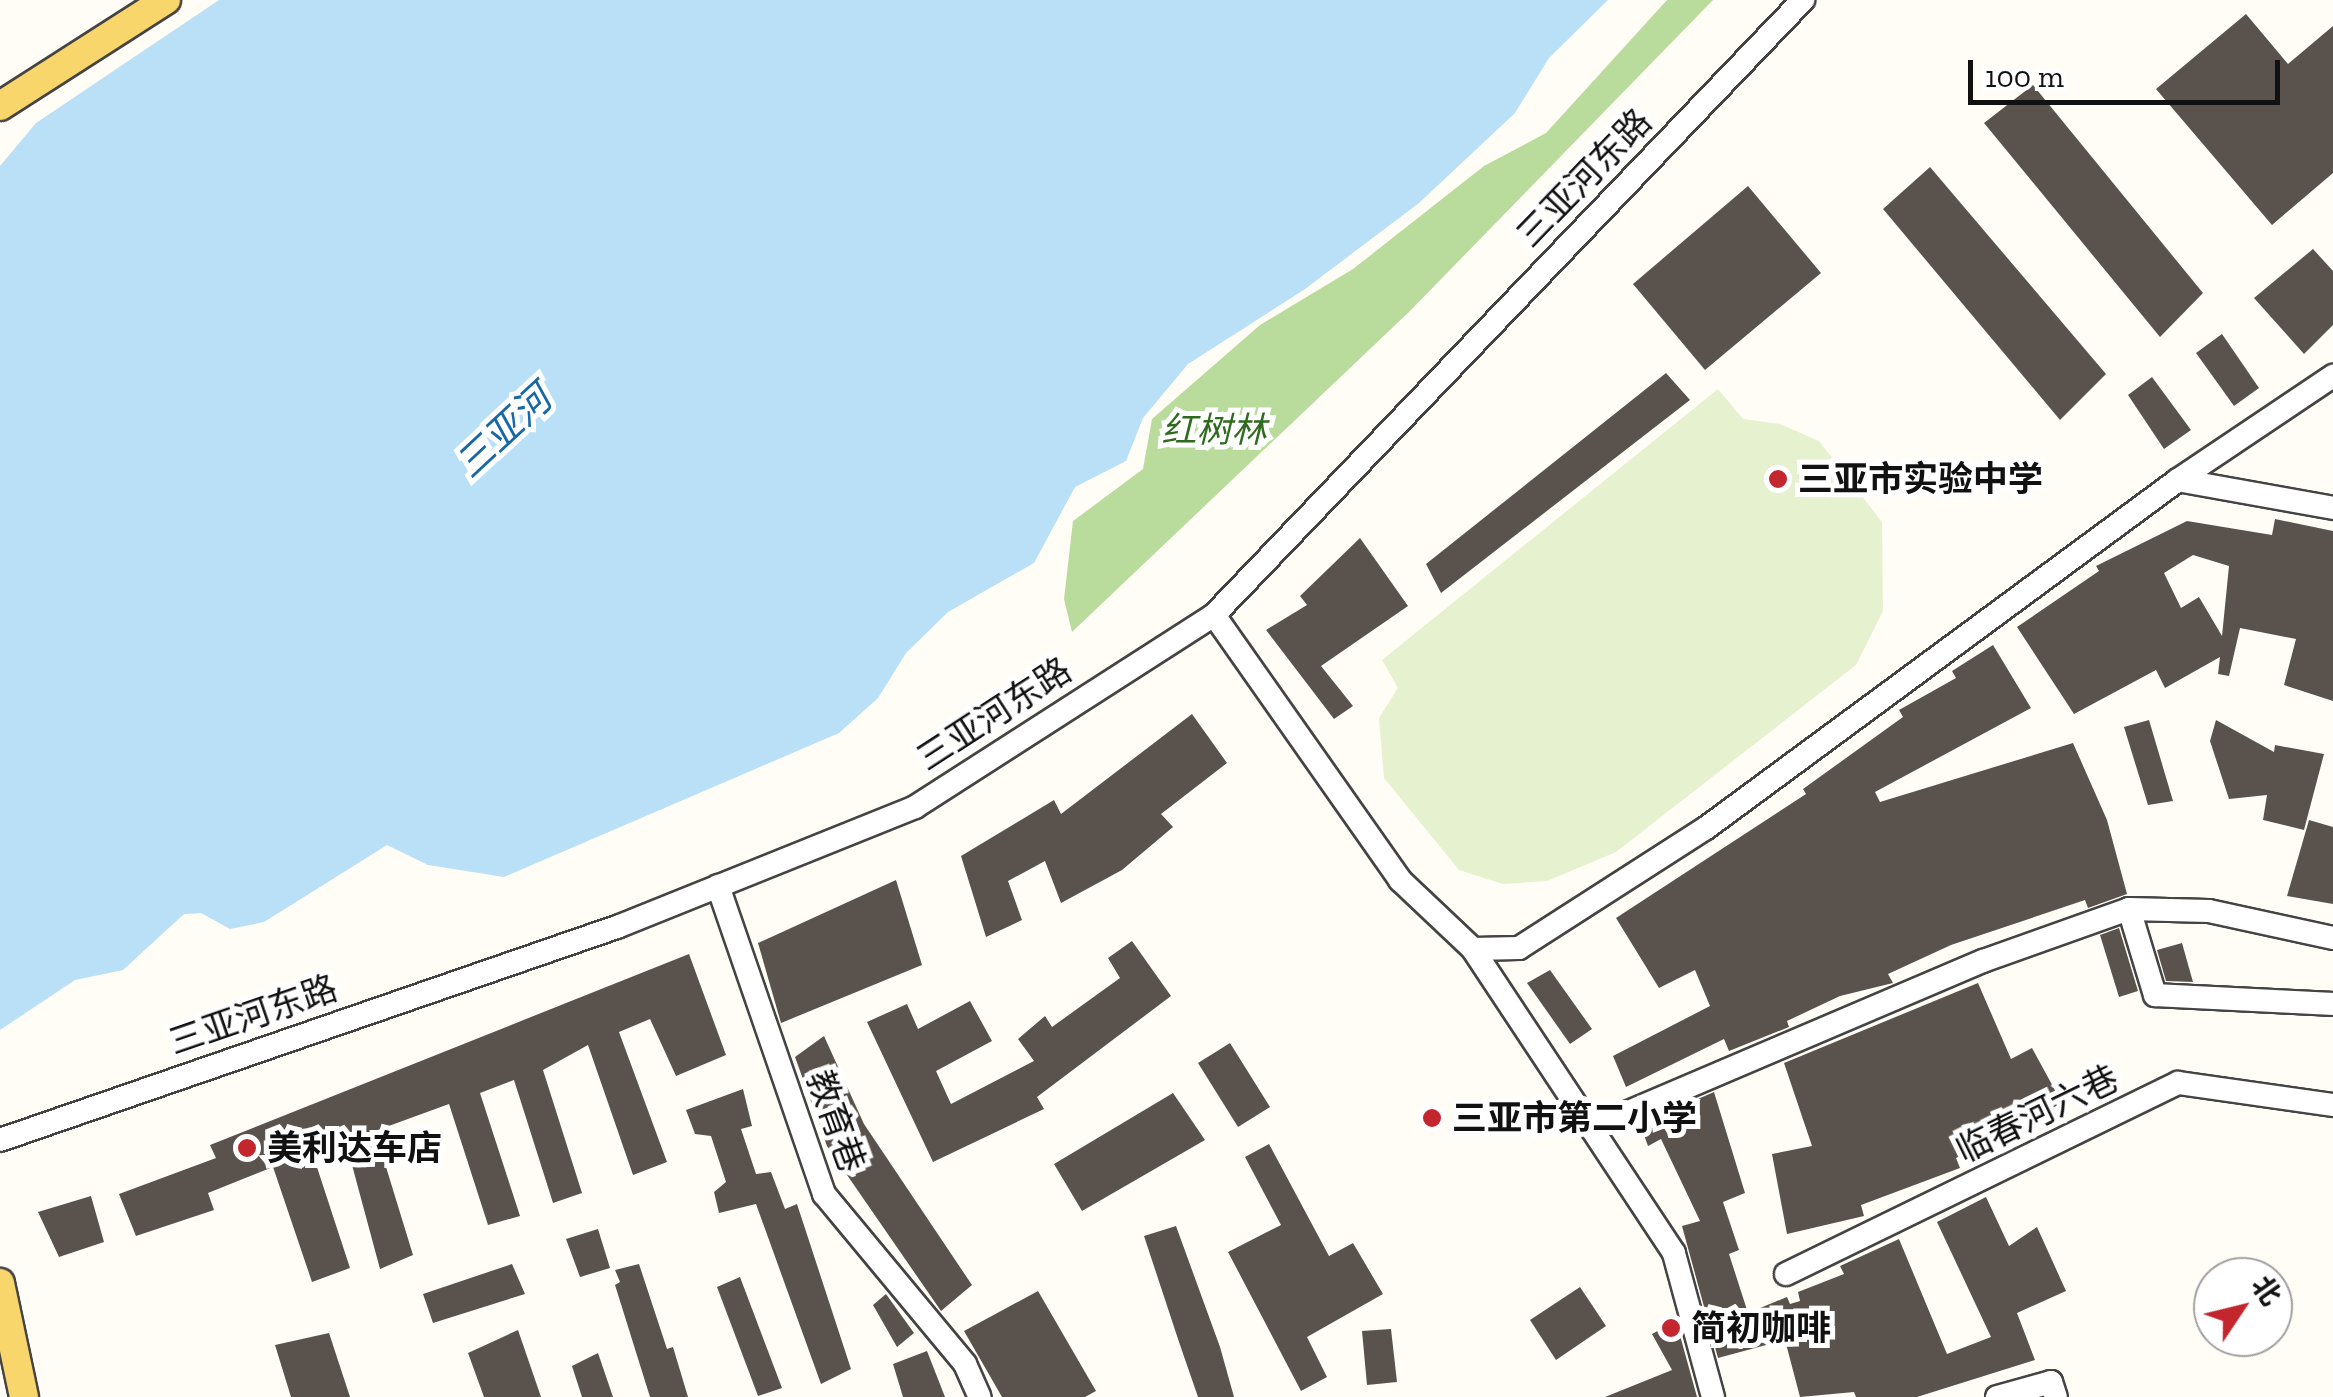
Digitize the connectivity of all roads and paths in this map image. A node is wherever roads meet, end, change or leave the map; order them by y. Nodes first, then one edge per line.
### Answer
1 (143, 0) edge
2 (166, 0) edge
3 (1802, 0) edge
4 (0, 84) edge
5 (0, 106) edge
6 (2333, 376) edge
7 (2178, 480) junction
8 (2333, 508) edge
9 (1214, 615) junction
10 (718, 886) junction
11 (2128, 909) junction
12 (2333, 938) edge
13 (1473, 949) junction
14 (2333, 1004) edge
15 (2333, 1105) edge
16 (1591, 1128) junction
17 (0, 1140) edge
18 (1786, 1274) dead end
19 (0, 1283) edge
20 (24, 1397) edge
21 (980, 1397) edge
22 (1714, 1397) edge
23 (1997, 1397) edge
24 (2056, 1397) edge

1 - 4 main road
2 - 5 main road
3 - 9 street, 三亚河东路
6 - 7 street
7 - 8 street
7 - 13 street
9 - 10 street, 三亚河东路
9 - 13 street
10 - 17 street, 三亚河东路
10 - 21 street, 教育巷
11 - 12 street
11 - 14 street
11 - 16 street
13 - 16 street
15 - 18 street, 临春河六巷
16 - 22 street
19 - 20 main road
23 - 24 street

